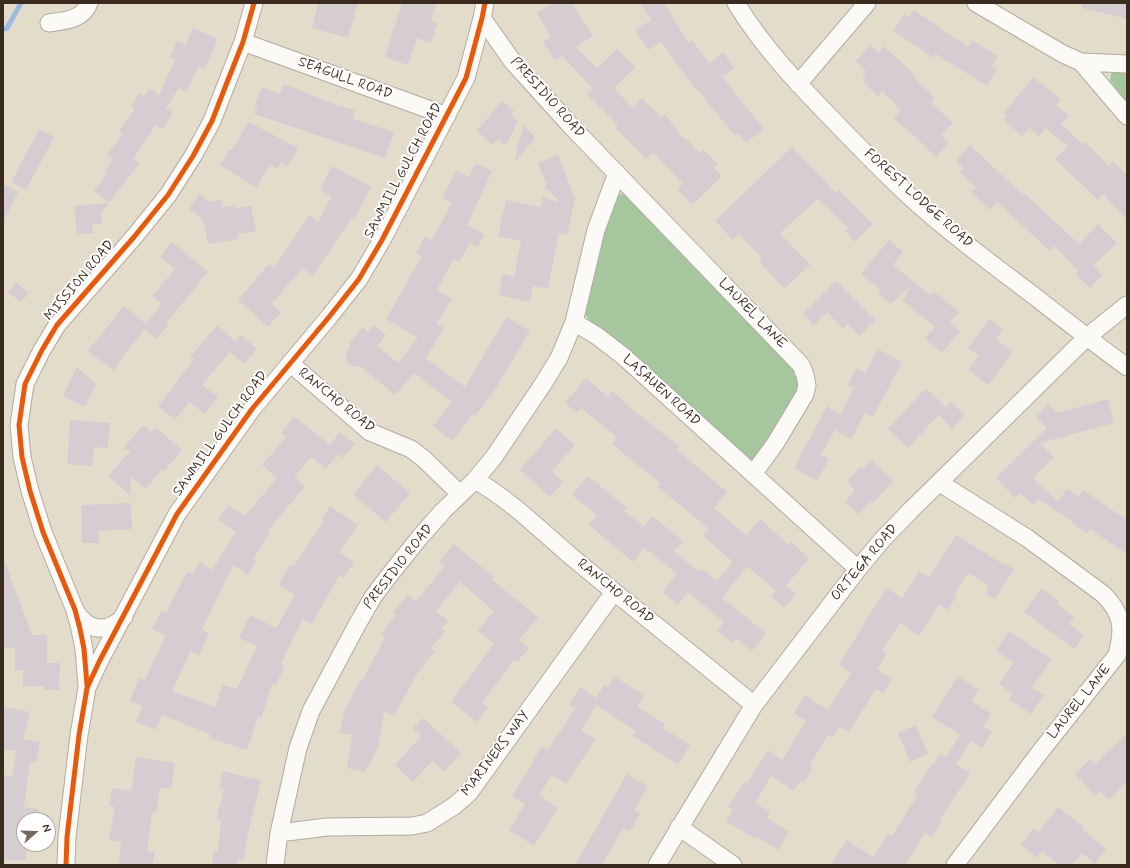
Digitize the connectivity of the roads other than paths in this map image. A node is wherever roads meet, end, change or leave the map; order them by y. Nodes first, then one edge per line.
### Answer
1 (89, 3) edge
2 (254, 3) edge
3 (736, 3) edge
4 (867, 3) edge
5 (976, 3) edge
6 (484, 11) edge
7 (49, 23) dead end
8 (243, 42) junction
9 (1081, 62) junction
10 (1127, 64) edge
11 (798, 84) junction
12 (447, 116) junction
13 (1127, 116) edge
14 (617, 173) junction
15 (1127, 306) edge
16 (574, 322) junction
17 (1087, 338) junction
18 (290, 363) junction
19 (1127, 367) edge
20 (753, 474) junction
21 (476, 480) junction
22 (940, 483) junction
23 (460, 494) junction
24 (858, 569) junction
25 (614, 592) junction
26 (75, 610) junction
27 (124, 616) junction
28 (87, 688) junction
29 (754, 705) junction
30 (679, 827) junction
31 (279, 833) junction
32 (66, 865) edge
33 (275, 865) edge
34 (657, 865) edge
35 (733, 865) edge
36 (955, 865) edge

1 - 7 street
2 - 8 street, MISSION ROAD
3 - 11 street, FOREST LODGE ROAD
4 - 11 street
5 - 9 street
6 - 12 street, SAWMILL GULCH ROAD
6 - 14 street, PRESIDIO ROAD
8 - 12 street, SEAGULL ROAD
8 - 26 street, MISSION ROAD
9 - 10 street
9 - 13 street
11 - 17 street, FOREST LODGE ROAD
12 - 18 street, SAWMILL GULCH ROAD
14 - 16 street
14 - 20 street, LAUREL LANE
15 - 17 street, ORTEGA ROAD
16 - 20 street, LASAUEN ROAD
16 - 21 street, PRESIDIO ROAD
17 - 19 street, FOREST LODGE ROAD
17 - 22 street, ORTEGA ROAD
18 - 23 street, RANCHO ROAD
18 - 27 street, SAWMILL GULCH ROAD
20 - 24 street, LASAUEN ROAD
21 - 23 street, PRESIDIO ROAD
21 - 25 street, RANCHO ROAD
22 - 24 street, ORTEGA ROAD
22 - 36 street, LAUREL LANE
23 - 31 street, PRESIDIO ROAD
24 - 29 street, ORTEGA ROAD
25 - 29 street, RANCHO ROAD
25 - 31 street, MARINERS WAY
26 - 27 street
26 - 28 street, MISSION ROAD
27 - 28 street, SAWMILL GULCH ROAD
28 - 32 street, SAWMILL GULCH ROAD
29 - 30 street, ORTEGA ROAD
30 - 34 street, ORTEGA ROAD
30 - 35 street
31 - 33 street, PRESIDIO ROAD

